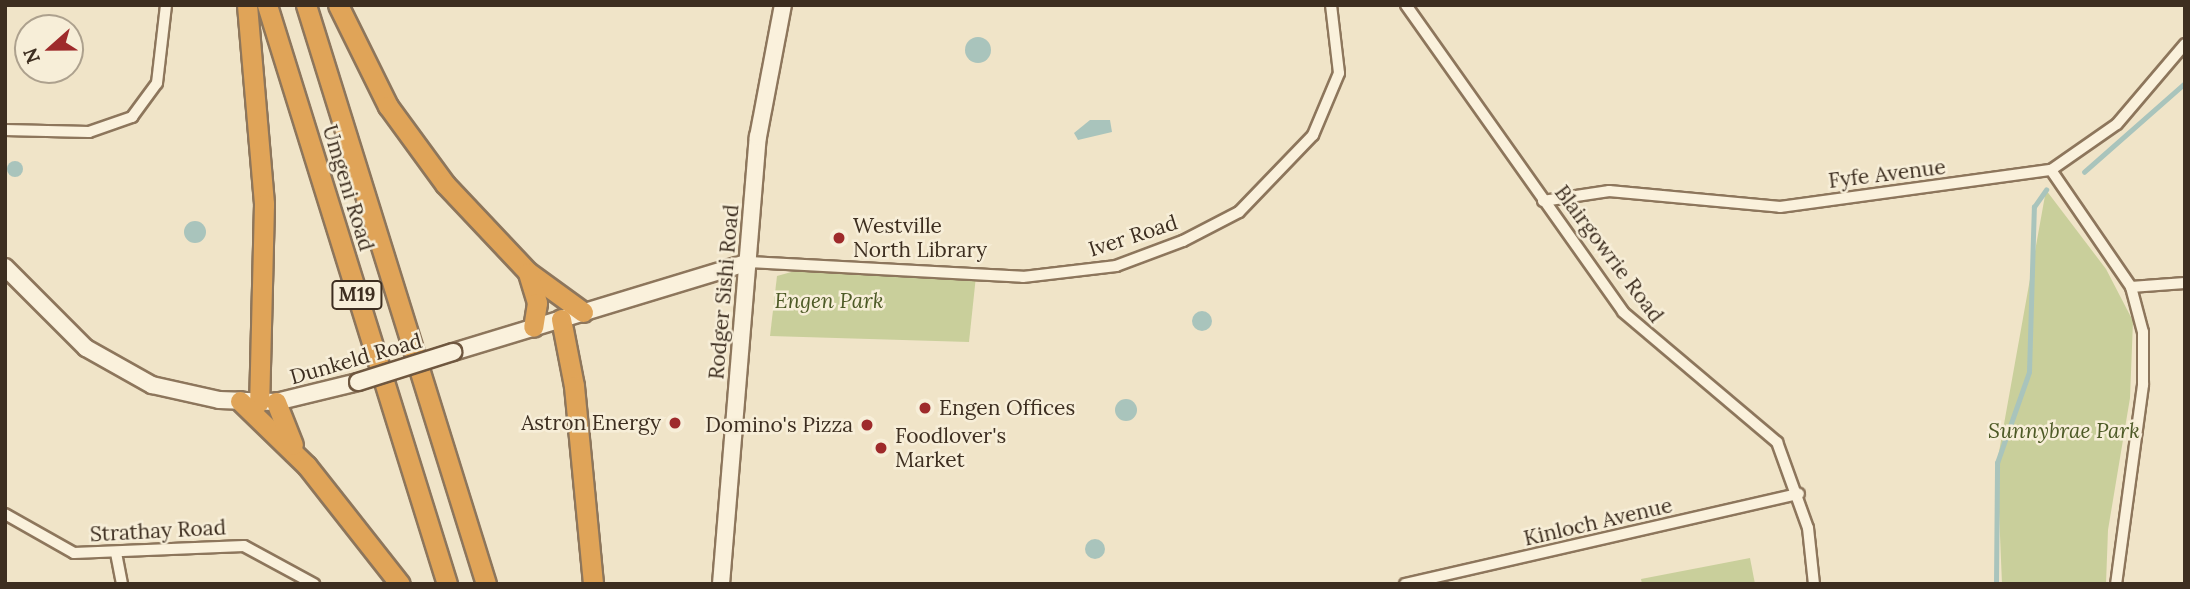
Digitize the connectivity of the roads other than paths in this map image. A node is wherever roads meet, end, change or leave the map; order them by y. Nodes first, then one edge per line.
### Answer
1 (166, 5) edge
2 (247, 5) edge
3 (267, 5) edge
4 (306, 5) edge
5 (338, 5) edge
6 (783, 5) edge
7 (1331, 5) edge
8 (1406, 5) edge
9 (2185, 44) edge
10 (5, 131) edge
11 (2051, 170) junction
12 (1543, 201) junction
13 (749, 262) junction
14 (5, 267) edge
15 (528, 272) junction
16 (2185, 283) edge
17 (2131, 287) junction
18 (583, 312) junction
19 (561, 319) junction
20 (533, 327) junction
21 (258, 402) junction
22 (307, 467) junction
23 (1798, 494) junction
24 (5, 514) edge
25 (116, 553) junction
26 (122, 584) edge
27 (314, 584) edge
28 (400, 584) edge
29 (447, 584) edge
30 (486, 584) edge
31 (593, 584) edge
32 (721, 584) edge
33 (1405, 584) edge
34 (1814, 584) edge
35 (2116, 584) edge

1 - 10 street
2 - 21 highway
3 - 29 highway, Umgeni Road / M19
4 - 30 highway, Umgeni Road / M19
5 - 15 highway
6 - 13 main road, Rodger Sishi Road
7 - 13 street, Iver Road
8 - 12 street, Blairgowrie Road
9 - 11 street, Fyfe Avenue
11 - 12 street, Fyfe Avenue
11 - 17 street
12 - 23 street, Blairgowrie Road
13 - 18 main road, Dunkeld Road
13 - 32 main road, Rodger Sishi Road
14 - 21 main road, Dunkeld Road
15 - 18 highway
15 - 20 highway
16 - 17 street
17 - 35 street
18 - 19 main road, Dunkeld Road
19 - 20 main road, Dunkeld Road
19 - 31 highway
20 - 21 main road, Dunkeld Road, bridge
21 - 22 highway
21 - 22 highway
22 - 28 highway
23 - 33 street, Kinloch Avenue
23 - 34 street, Blairgowrie Road
24 - 25 street, Strathay Road
25 - 26 street
25 - 27 street, Strathay Road

